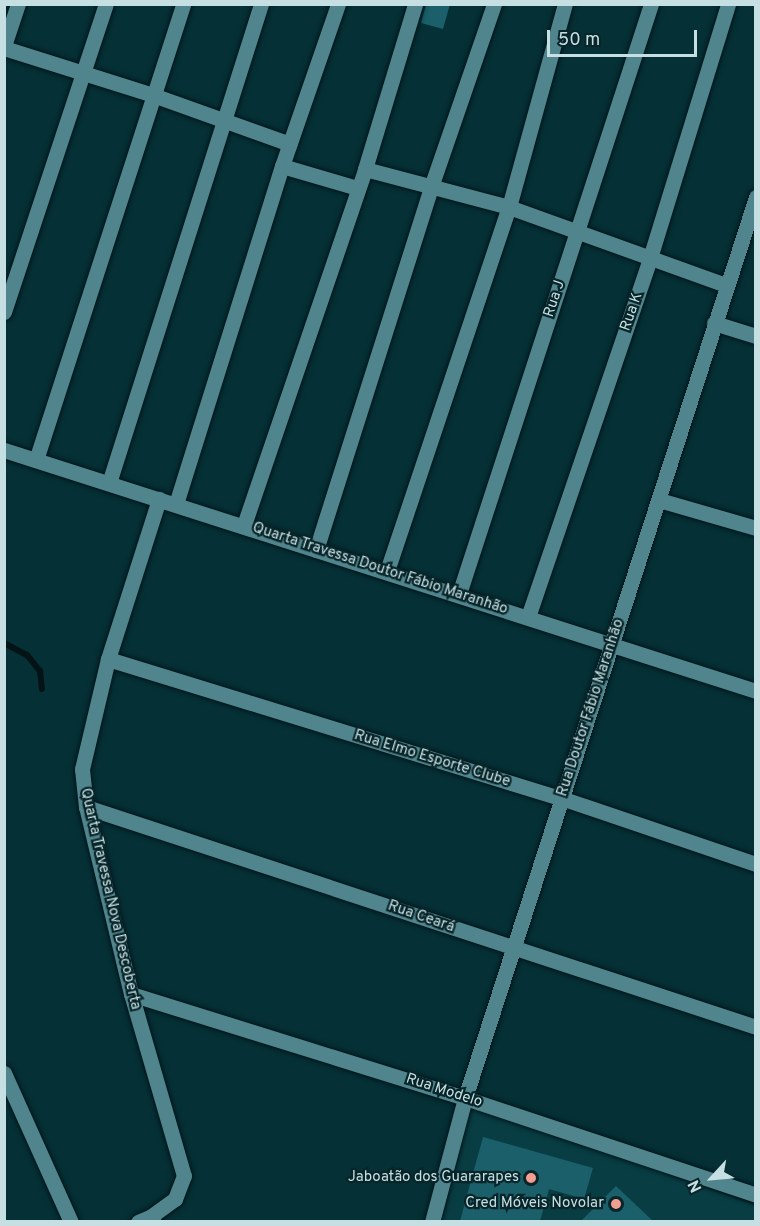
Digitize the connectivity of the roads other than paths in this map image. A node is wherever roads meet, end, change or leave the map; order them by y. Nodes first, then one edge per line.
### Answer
1 (18, 4) edge
2 (106, 4) edge
3 (183, 4) edge
4 (261, 4) edge
5 (338, 4) edge
6 (415, 4) edge
7 (494, 4) edge
8 (565, 4) edge
9 (651, 4) edge
10 (728, 4) edge
11 (4, 47) edge
12 (84, 74) junction
13 (153, 94) junction
14 (223, 119) junction
15 (290, 144) junction
16 (282, 166) junction
17 (364, 168) junction
18 (431, 187) junction
19 (357, 188) junction
20 (756, 197) edge
21 (509, 207) junction
22 (577, 232) junction
23 (650, 258) junction
24 (726, 285) junction
25 (4, 312) edge
26 (714, 323) junction
27 (756, 336) edge
28 (4, 450) edge
29 (36, 460) junction
30 (109, 483) junction
31 (159, 499) junction
32 (659, 500) junction
33 (176, 504) junction
34 (244, 525) junction
35 (756, 528) edge
36 (316, 550) junction
37 (387, 571) junction
38 (459, 594) junction
39 (528, 617) junction
40 (613, 645) junction
41 (108, 659) junction
42 (756, 692) edge
43 (561, 798) junction
44 (86, 807) junction
45 (756, 864) edge
46 (513, 949) junction
47 (131, 994) junction
48 (756, 1027) edge
49 (5, 1074) edge
50 (465, 1098) junction
51 (756, 1195) edge
52 (148, 1220) edge
53 (70, 1221) edge
54 (432, 1221) edge

1 - 11 street
2 - 12 street
3 - 13 street
4 - 14 street
5 - 15 street
6 - 17 street
7 - 18 street
8 - 21 street
9 - 22 street, Rua J
10 - 23 street, Rua K
11 - 12 street
12 - 13 street
12 - 25 street
13 - 14 street
13 - 29 street
14 - 15 street
14 - 30 street
15 - 16 street
16 - 19 street
16 - 33 street
17 - 18 street
17 - 19 street
18 - 21 street
18 - 36 street
19 - 34 street
20 - 24 street, Rua Doutor Fábio Maranhão
21 - 22 street
21 - 37 street
22 - 23 street
22 - 38 street, Rua J
23 - 24 street
23 - 39 street, Rua K
24 - 26 street, Rua Doutor Fábio Maranhão
26 - 27 street
26 - 32 street, Rua Doutor Fábio Maranhão
28 - 29 street, Quarta Travessa Doutor Fábio Maranhão
29 - 30 street, Quarta Travessa Doutor Fábio Maranhão
30 - 31 street, Quarta Travessa Doutor Fábio Maranhão
31 - 33 street, Quarta Travessa Doutor Fábio Maranhão
31 - 41 street, Quarta Travessa Nova Descoberta
32 - 35 street
32 - 40 street, Rua Doutor Fábio Maranhão
33 - 34 street, Quarta Travessa Doutor Fábio Maranhão
34 - 36 street, Quarta Travessa Doutor Fábio Maranhão
36 - 37 street, Quarta Travessa Doutor Fábio Maranhão
37 - 38 street, Quarta Travessa Doutor Fábio Maranhão
38 - 39 street, Quarta Travessa Doutor Fábio Maranhão
39 - 40 street, Quarta Travessa Doutor Fábio Maranhão
40 - 42 street, Quarta Travessa Doutor Fábio Maranhão
40 - 43 street, Rua Doutor Fábio Maranhão
41 - 43 street, Rua Elmo Esporte Clube
41 - 44 street, Quarta Travessa Nova Descoberta
43 - 45 street, Rua Elmo Esporte Clube
43 - 46 street, Rua Doutor Fábio Maranhão
44 - 46 street, Rua Ceará
44 - 47 street, Quarta Travessa Nova Descoberta
46 - 48 street, Rua Ceará
46 - 50 street, Rua Doutor Fábio Maranhão
47 - 50 street, Rua Modelo
47 - 52 street, Quarta Travessa Nova Descoberta
49 - 53 street
50 - 51 street, Rua Modelo
50 - 54 street, Rua Doutor Fábio Maranhão

